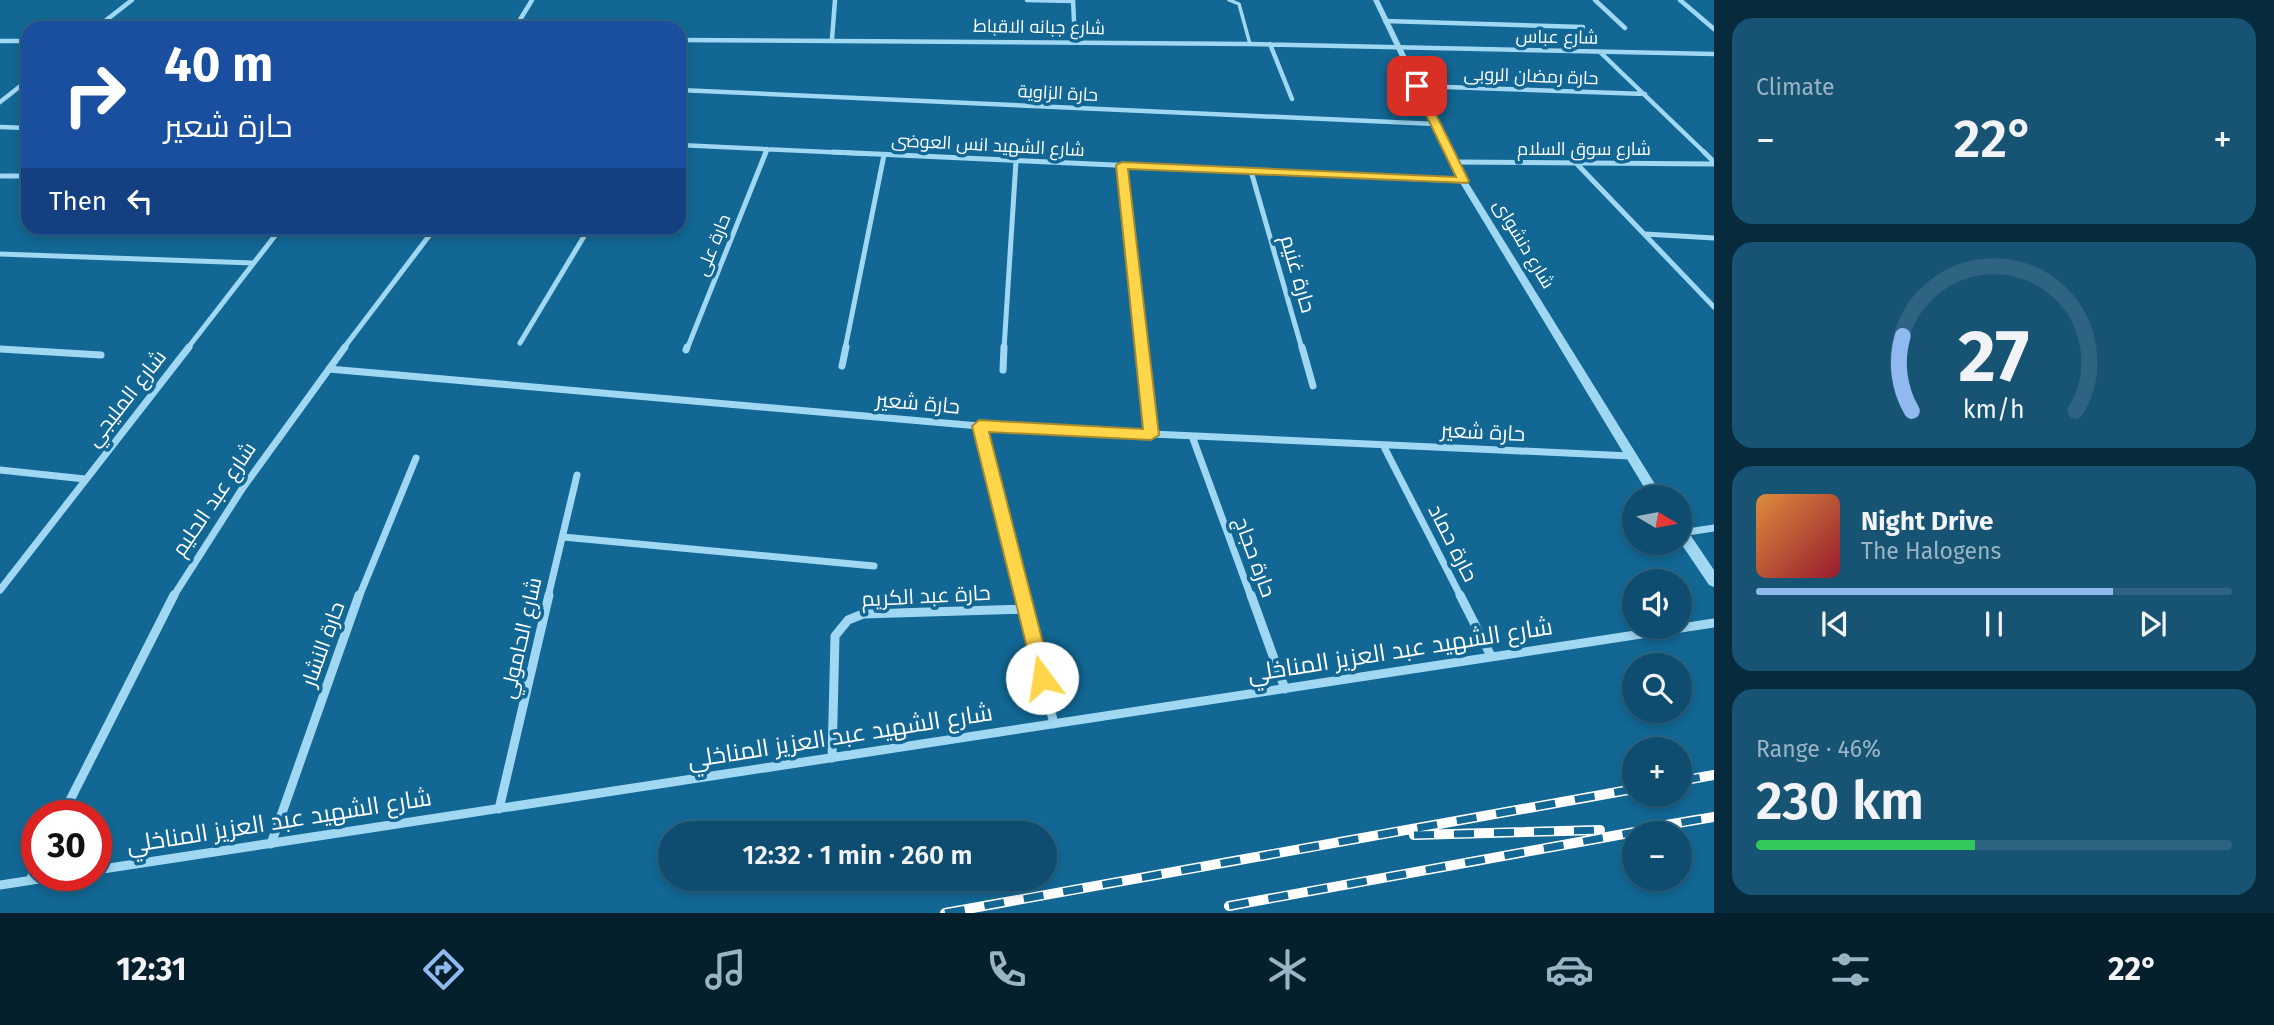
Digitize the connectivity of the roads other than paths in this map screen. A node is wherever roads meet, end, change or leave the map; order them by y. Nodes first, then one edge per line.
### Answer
1 (132, 0) edge
2 (532, 0) edge
3 (835, 0) edge
4 (1027, 0) edge
5 (1229, 0) edge
6 (1376, 0) edge
7 (1595, 0) edge
8 (1680, 0) edge
9 (1073, 1) edge
10 (105, 21) edge
11 (519, 21) edge
12 (1385, 21) junction
13 (1583, 27) dead end
14 (1625, 28) dead end
15 (1714, 29) edge
16 (832, 39) junction
17 (686, 40) edge
18 (0, 41) edge
19 (21, 41) edge
20 (1075, 42) junction
21 (1250, 44) junction
22 (1270, 44) junction
23 (1399, 48) junction
24 (1600, 51) junction
25 (1714, 56) edge
26 (21, 86) edge
27 (1417, 86) junction
28 (686, 90) edge
29 (1645, 94) junction
30 (1292, 99) dead end
31 (0, 102) edge
32 (1436, 124) junction
33 (0, 127) edge
34 (21, 128) edge
35 (686, 145) edge
36 (767, 149) junction
37 (884, 155) junction
38 (1016, 161) junction
39 (1454, 162) junction
40 (1577, 163) junction
41 (1714, 163) edge
42 (1122, 165) junction
43 (1251, 171) junction
44 (0, 176) edge
45 (21, 176) edge
46 (1463, 181) junction
47 (1644, 234) junction
48 (275, 235) edge
49 (430, 235) edge
50 (585, 235) edge
51 (1714, 238) edge
52 (0, 254) edge
53 (253, 263) junction
54 (1714, 307) edge
55 (520, 343) dead end
56 (0, 349) edge
57 (686, 350) dead end
58 (101, 355) dead end
59 (842, 366) dead end
60 (329, 369) junction
61 (1003, 370) dead end
62 (1313, 386) dead end
63 (979, 426) junction
64 (1151, 435) junction
65 (1192, 436) junction
66 (1383, 445) junction
67 (1630, 456) junction
68 (416, 458) dead end
69 (0, 470) edge
70 (577, 475) dead end
71 (85, 479) junction
72 (1649, 485) edge
73 (1714, 528) edge
74 (1692, 531) edge
75 (563, 537) junction
76 (1692, 549) edge
77 (874, 566) dead end
78 (1714, 581) edge
79 (0, 590) edge
80 (1025, 609) junction
81 (1714, 623) edge
82 (1491, 656) junction
83 (1285, 689) junction
84 (1054, 724) junction
85 (832, 758) junction
86 (70, 800) edge
87 (499, 809) junction
88 (271, 844) junction
89 (112, 868) edge
90 (21, 882) edge
91 (0, 885) edge

1 - 10 street
2 - 11 street
3 - 16 street
4 - 9 street
5 - 21 lane
6 - 12 street, شارع دنشواى
7 - 14 street
8 - 15 street
9 - 20 street
12 - 13 street
12 - 23 street, شارع دنشواى
16 - 17 street, شارع جبانه الاقباط
16 - 20 street, شارع جبانه الاقباط
18 - 19 street
20 - 21 street, شارع جبانه الاقباط
21 - 22 street, شارع جبانه الاقباط
22 - 23 street, شارع جبانه الاقباط
22 - 30 street
23 - 24 street, شارع عباس
23 - 27 street, شارع دنشواى
24 - 25 street, شارع عباس
24 - 29 street
26 - 31 street
27 - 29 street, حارة رمضان الروبى
27 - 32 street, شارع دنشواى
28 - 32 street, حارة الزاوية
29 - 41 street
32 - 39 street, شارع دنشواى
33 - 34 street
35 - 36 street, شارع الشهيد انس العوضى
36 - 37 street, شارع الشهيد انس العوضى
36 - 57 street, حارة على
37 - 38 street, شارع الشهيد انس العوضى
37 - 59 street
38 - 42 street, شارع الشهيد انس العوضى
38 - 61 street
39 - 40 street, شارع سوق السلام
39 - 46 street, شارع دنشواى
40 - 41 street, شارع سوق السلام
40 - 47 street
42 - 43 street, شارع الشهيد انس العوضى
42 - 64 street
43 - 46 street, شارع الشهيد انس العوضى
43 - 62 street, حارة غنيم
44 - 45 street
46 - 67 street, شارع دنشواى
47 - 51 street
47 - 54 street
48 - 53 street, شارع المليجي
49 - 60 street, شارع عبد الحليم
50 - 55 street
52 - 53 street
53 - 71 street, شارع المليجي
56 - 58 street
60 - 63 street, حارة شعير
60 - 86 street, شارع عبد الحليم
63 - 64 street, حارة شعير
63 - 80 street
64 - 65 street, حارة شعير
65 - 66 street, حارة شعير
65 - 83 street, حارة حجاج
66 - 67 street, حارة شعير
66 - 82 street, حارة حماد
67 - 72 street, شارع دنشواى
68 - 88 street, حارة النشار
69 - 71 street
70 - 75 street, شارع الحامولي
71 - 79 street, شارع المليجي
73 - 74 street
75 - 77 street
75 - 87 street, شارع الحامولي
76 - 78 street
80 - 84 street
80 - 85 street, حارة عبد الكريم
81 - 82 street, شارع الشهيد عبد العزيز المناخلي
82 - 83 street, شارع الشهيد عبد العزيز المناخلي
83 - 84 street, شارع الشهيد عبد العزيز المناخلي
84 - 85 street, شارع الشهيد عبد العزيز المناخلي
85 - 87 street, شارع الشهيد عبد العزيز المناخلي
87 - 88 street, شارع الشهيد عبد العزيز المناخلي
88 - 89 street, شارع الشهيد عبد العزيز المناخلي
90 - 91 street

